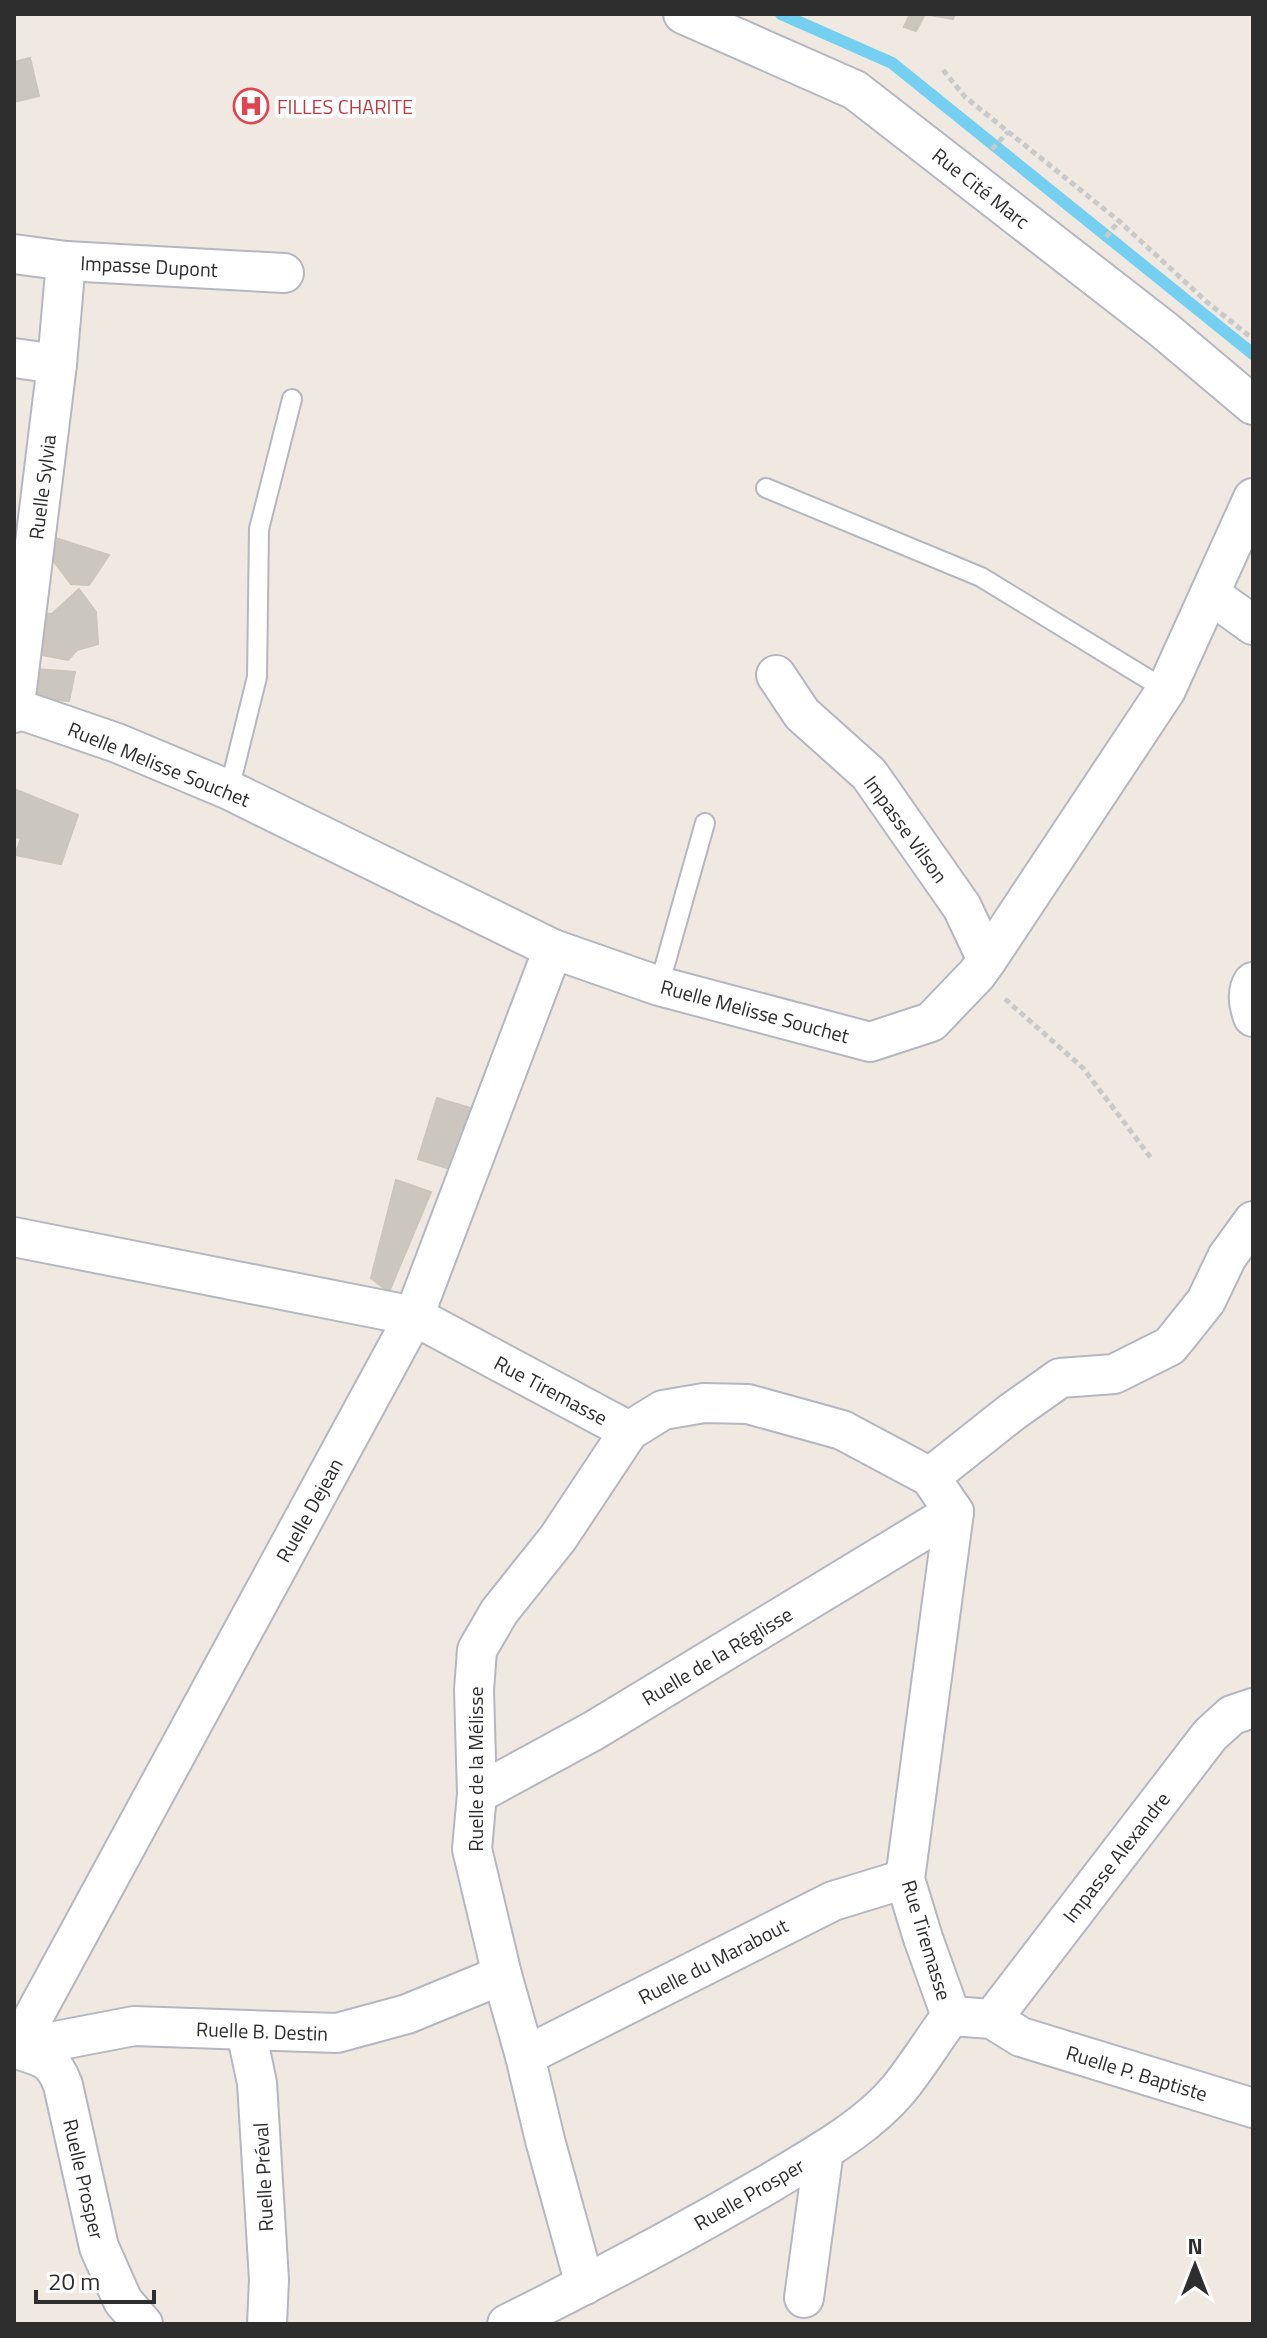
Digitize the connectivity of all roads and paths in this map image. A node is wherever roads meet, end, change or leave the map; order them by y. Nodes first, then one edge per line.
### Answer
1 (683, 14) edge
2 (943, 70) dead end
3 (14, 254) edge
4 (66, 261) junction
5 (284, 273) dead end
6 (1253, 339) edge
7 (14, 358) edge
8 (57, 364) junction
9 (292, 399) dead end
10 (1253, 405) edge
11 (766, 488) dead end
12 (1253, 498) edge
13 (1210, 594) junction
14 (21, 602) edge
15 (1253, 625) edge
16 (776, 675) dead end
17 (1166, 690) junction
18 (15, 710) edge
19 (229, 790) junction
20 (705, 823) dead end
21 (553, 949) junction
22 (982, 967) junction
23 (1253, 982) edge
24 (659, 986) junction
25 (1253, 1017) edge
26 (1151, 1158) dead end
27 (1253, 1221) edge
28 (14, 1237) edge
29 (414, 1316) junction
30 (629, 1431) junction
31 (930, 1477) junction
32 (954, 1512) junction
33 (1252, 1708) edge
34 (477, 1794) junction
35 (905, 1879) junction
36 (502, 1975) junction
37 (951, 2016) junction
38 (1006, 2028) junction
39 (246, 2031) junction
40 (15, 2049) edge
41 (525, 2056) junction
42 (1253, 2108) edge
43 (824, 2150) junction
44 (585, 2285) junction
45 (804, 2298) dead end
46 (143, 2324) edge
47 (267, 2324) edge
48 (507, 2324) edge

1 - 10 street, Rue Cité Marc
2 - 6 path
3 - 4 street, Impasse Dupont
4 - 5 street, Impasse Dupont
4 - 8 street, Ruelle Sylvia
7 - 8 street
8 - 14 street, Ruelle Sylvia
9 - 19 lane
11 - 17 lane
12 - 13 street, Ruelle Melisse Souchet
13 - 15 street
13 - 17 street, Ruelle Melisse Souchet
14 - 18 street, Ruelle Sylvia
16 - 22 street, Impasse Vilson
17 - 22 street, Ruelle Melisse Souchet
18 - 19 street, Ruelle Melisse Souchet
19 - 21 street, Ruelle Melisse Souchet
20 - 24 lane
21 - 24 street, Ruelle Melisse Souchet
21 - 29 street, Ruelle Dejean
22 - 24 street, Ruelle Melisse Souchet
22 - 26 path
23 - 25 street
27 - 31 street
28 - 29 street, Rue Tiremasse
29 - 30 street, Rue Tiremasse
29 - 40 street, Ruelle Dejean
30 - 31 street, Rue Tiremasse
30 - 34 street, Ruelle de la Mélisse
31 - 32 street, Rue Tiremasse
32 - 34 street, Ruelle de la Réglisse
32 - 35 street, Rue Tiremasse
33 - 38 street, Impasse Alexandre
34 - 36 street, Ruelle de la Mélisse
35 - 37 street, Rue Tiremasse
35 - 41 street, Ruelle du Marabout
36 - 39 street, Ruelle B. Destin
36 - 41 street, Ruelle de la Mélisse
37 - 38 street, Rue Tiremasse
37 - 43 street, Ruelle Prosper
38 - 42 street, Ruelle P. Baptiste
39 - 40 street, Ruelle B. Destin
39 - 47 street, Ruelle Préval
40 - 46 street, Ruelle Prosper
41 - 44 street, Ruelle de la Mélisse
43 - 44 street, Ruelle Prosper
43 - 45 street
44 - 48 street, Ruelle Prosper

